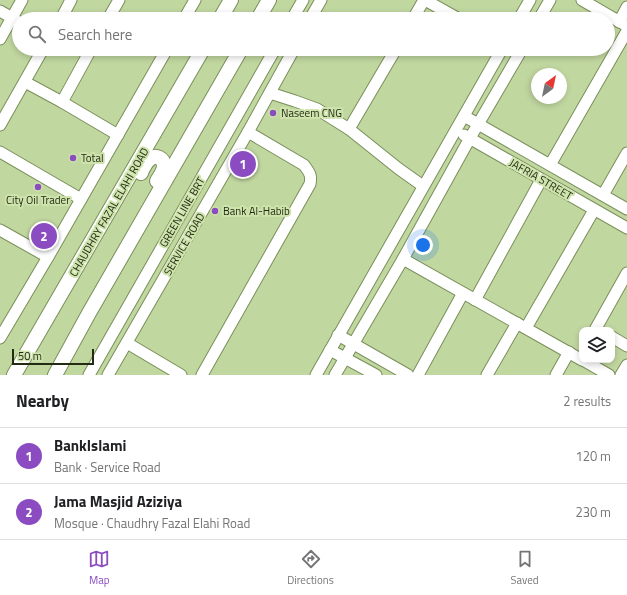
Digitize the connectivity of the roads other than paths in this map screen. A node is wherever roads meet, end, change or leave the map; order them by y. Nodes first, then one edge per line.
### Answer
1 (22, 0) edge
2 (71, 0) edge
3 (119, 0) edge
4 (194, 0) edge
5 (231, 0) edge
6 (269, 0) edge
7 (303, 0) edge
8 (321, 0) edge
9 (425, 0) edge
10 (530, 0) edge
11 (550, 0) edge
12 (582, 0) edge
13 (627, 7) edge
14 (0, 11) edge
15 (18, 12) edge
16 (65, 12) edge
17 (112, 12) edge
18 (188, 12) edge
19 (224, 12) edge
20 (262, 12) edge
21 (296, 12) edge
22 (314, 12) edge
23 (417, 12) edge
24 (446, 12) edge
25 (523, 12) edge
26 (543, 12) edge
27 (602, 12) edge
28 (12, 18) edge
29 (12, 24) edge
30 (623, 24) edge
31 (627, 31) edge
32 (0, 39) edge
33 (615, 52) edge
34 (40, 56) edge
35 (88, 56) edge
36 (163, 56) edge
37 (199, 56) edge
38 (237, 56) edge
39 (271, 56) edge
40 (290, 56) edge
41 (392, 56) edge
42 (498, 56) edge
43 (518, 56) edge
44 (613, 56) edge
45 (25, 82) junction
46 (270, 93) junction
47 (62, 102) junction
48 (464, 116) junction
49 (478, 124) junction
50 (0, 125) edge
51 (349, 129) junction
52 (455, 130) junction
53 (248, 132) junction
54 (118, 135) junction
55 (470, 138) junction
56 (0, 152) edge
57 (627, 153) edge
58 (550, 165) junction
59 (541, 180) junction
60 (423, 186) junction
61 (603, 195) junction
62 (81, 199) junction
63 (627, 209) edge
64 (594, 210) junction
65 (627, 228) edge
66 (0, 230) edge
67 (48, 258) junction
68 (403, 259) junction
69 (627, 273) edge
70 (463, 292) junction
71 (62, 293) junction
72 (475, 300) junction
73 (89, 313) junction
74 (522, 326) junction
75 (599, 327) edge
76 (338, 335) junction
77 (0, 338) edge
78 (615, 339) edge
79 (127, 343) junction
80 (354, 343) junction
81 (627, 346) edge
82 (330, 350) junction
83 (579, 356) edge
84 (345, 358) junction
85 (590, 363) edge
86 (627, 365) edge
87 (14, 375) edge
88 (55, 375) edge
89 (89, 375) edge
90 (108, 375) edge
91 (181, 375) edge
92 (202, 375) edge
93 (316, 375) edge
94 (335, 375) edge
95 (376, 375) edge
96 (408, 375) edge
97 (418, 375) edge
98 (487, 375) edge
99 (556, 375) edge
100 (609, 375) edge
101 (621, 375) edge

1 - 15 street
2 - 16 street
3 - 17 street
4 - 18 street
5 - 19 main road
6 - 20 main road
7 - 21 street
8 - 22 street
9 - 23 street
9 - 24 street
10 - 25 street
11 - 26 street
12 - 27 street
13 - 30 street
14 - 28 street
29 - 32 street
31 - 33 street
34 - 45 street
35 - 47 street
36 - 54 street
37 - 71 main road, CHAUDHRY FAZAL ELAHI ROAD
38 - 73 main road
39 - 89 street, GREEN LINE BRT
40 - 46 street, SERVICE ROAD
41 - 51 street
42 - 48 street
43 - 49 street
44 - 58 street
45 - 47 street
45 - 50 street
46 - 51 street
46 - 53 street, SERVICE ROAD
47 - 54 street
48 - 49 street, JAFRIA STREET
48 - 52 street
49 - 55 street
49 - 58 street, JAFRIA STREET
51 - 60 street
52 - 55 street, JAFRIA STREET
52 - 60 street
53 - 79 street, SERVICE ROAD
53 - 92 street
54 - 62 street
55 - 59 street, JAFRIA STREET
55 - 68 street
56 - 62 street
57 - 61 street
58 - 61 street, JAFRIA STREET
59 - 64 street, JAFRIA STREET
59 - 72 street
60 - 76 street
61 - 63 street, JAFRIA STREET
62 - 67 street
64 - 65 street, JAFRIA STREET
64 - 74 street
66 - 67 street
67 - 77 street
68 - 70 street
68 - 80 street
69 - 75 street
70 - 72 street
70 - 97 street
71 - 73 main road
71 - 87 main road, CHAUDHRY FAZAL ELAHI ROAD
72 - 74 street
73 - 88 main road
74 - 83 street
74 - 98 street
76 - 80 street
76 - 82 street
78 - 81 street
79 - 90 street, SERVICE ROAD
79 - 91 street
80 - 84 street
80 - 96 street
82 - 84 street
82 - 93 street
83 - 99 street
84 - 94 street
84 - 95 street
85 - 100 street
86 - 101 street

